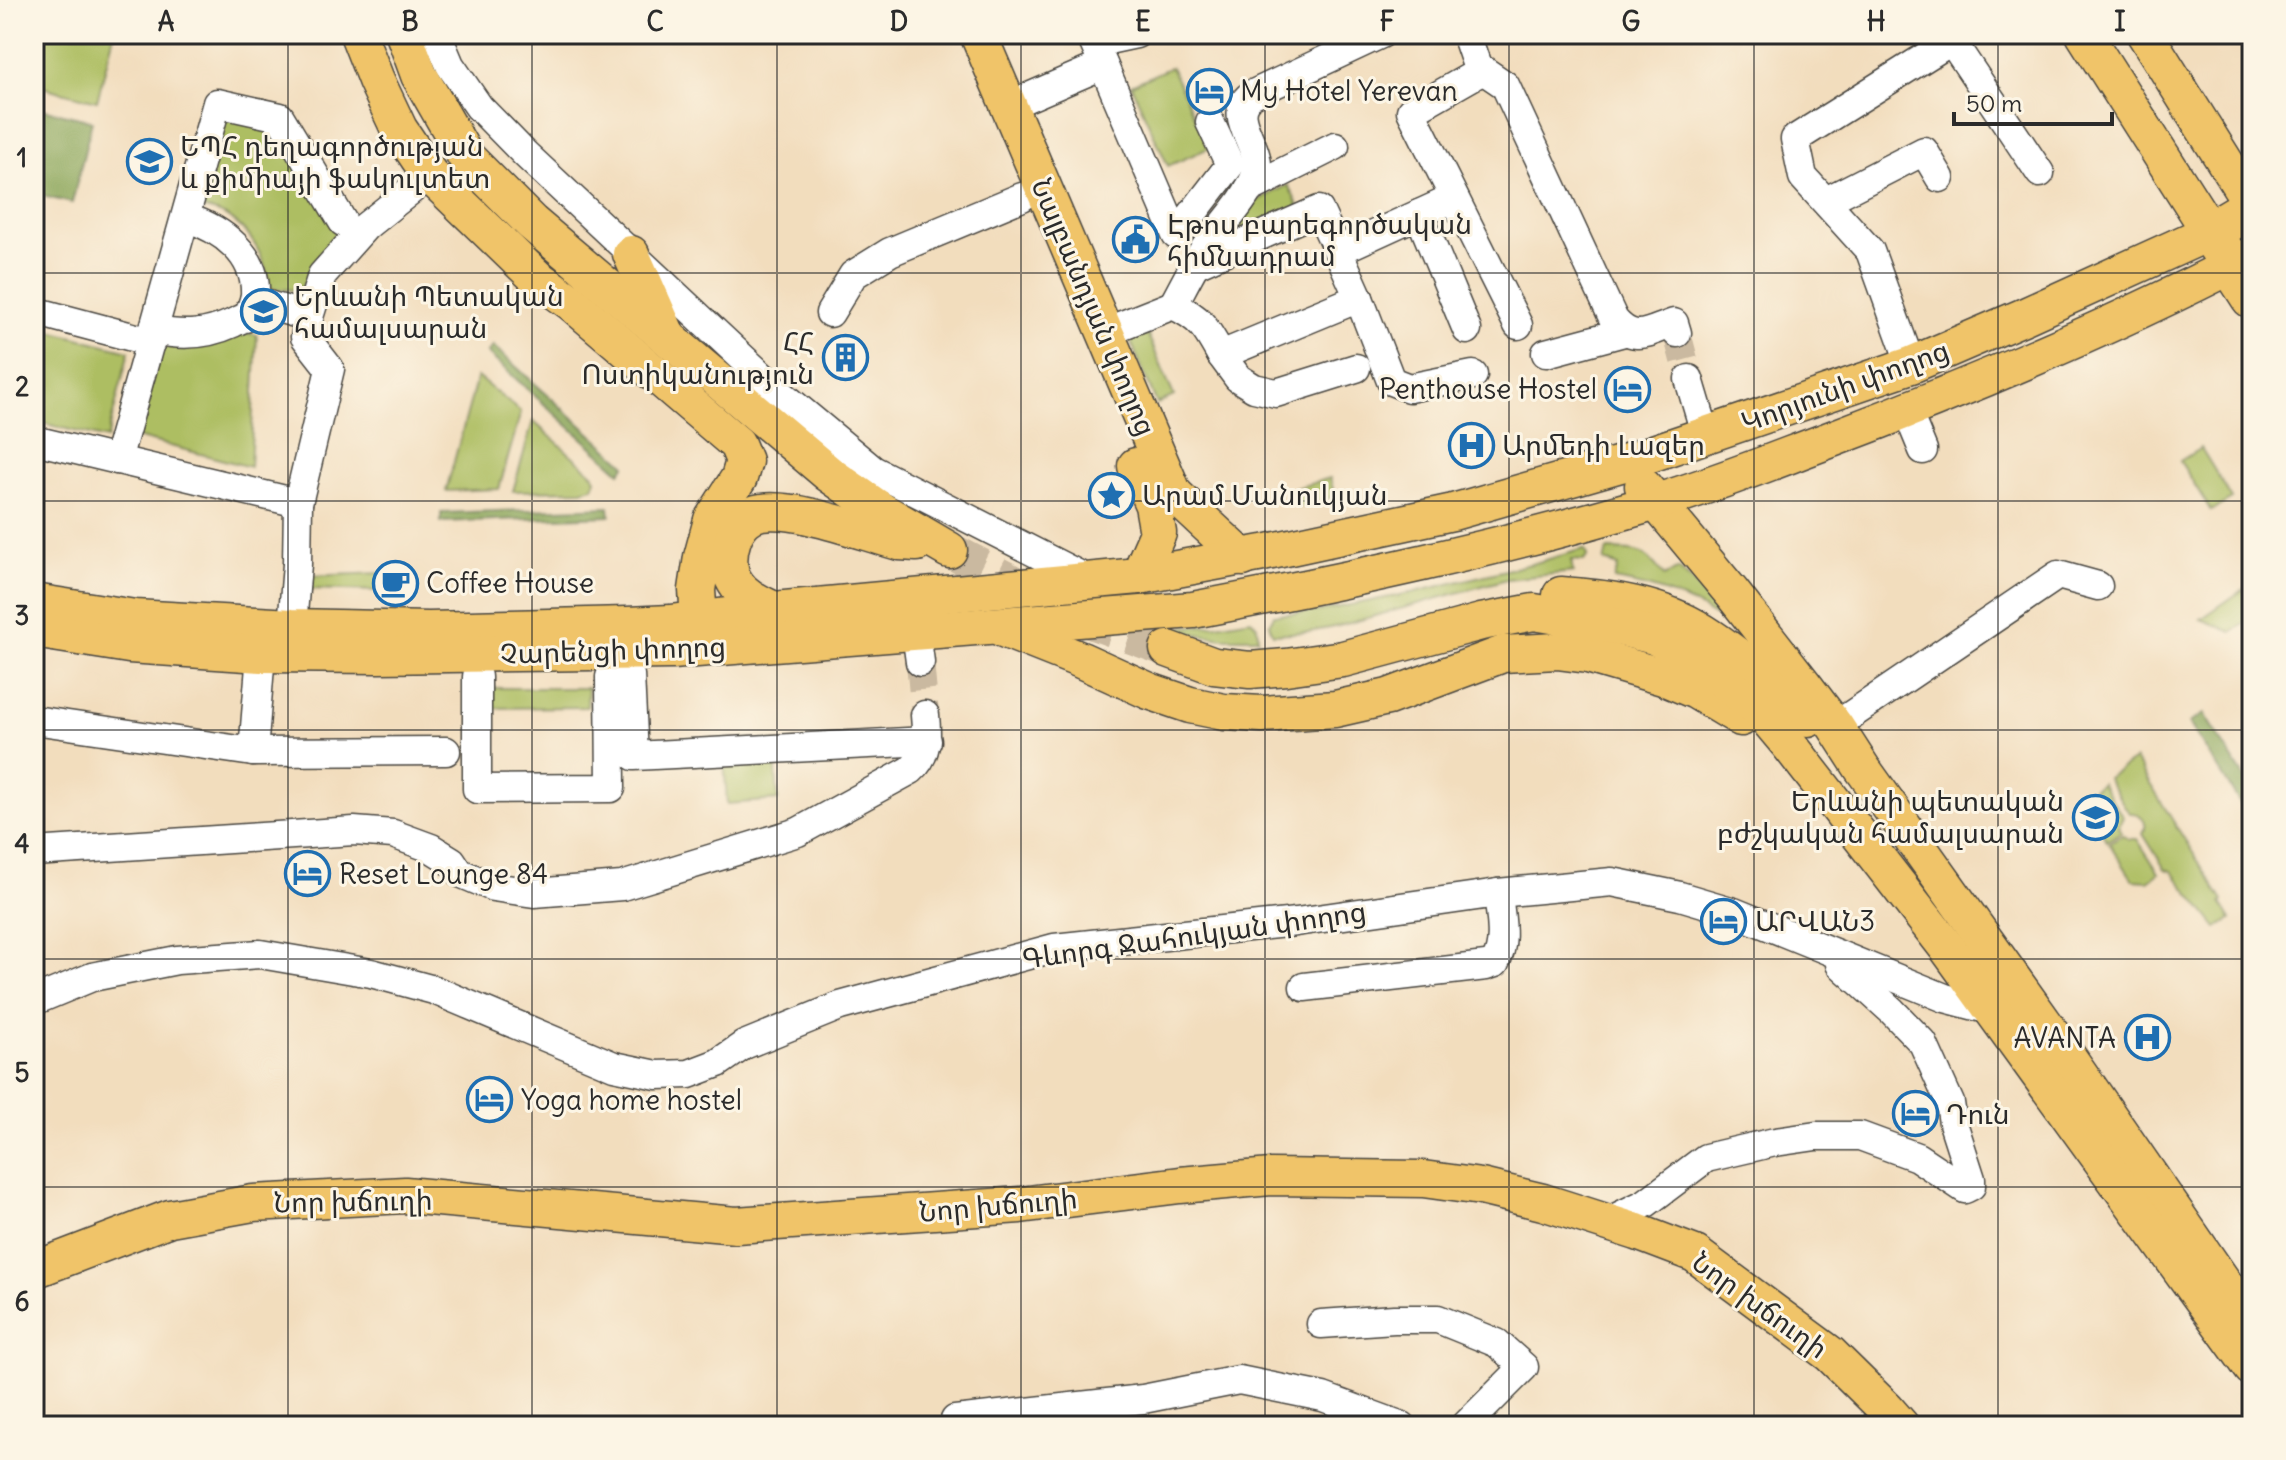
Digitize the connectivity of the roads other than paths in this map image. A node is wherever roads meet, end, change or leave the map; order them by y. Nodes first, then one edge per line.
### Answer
1 (358, 34) edge
2 (404, 34) edge
3 (437, 34) edge
4 (952, 34) edge
5 (978, 34) edge
6 (1136, 34) edge
7 (1466, 34) edge
8 (2084, 34) edge
9 (2145, 34) edge
10 (1366, 37) edge
11 (1949, 38) edge
12 (1103, 65) junction
13 (1483, 70) junction
14 (1008, 106) junction
15 (1210, 122) dead end
16 (1335, 146) dead end
17 (2040, 173) dead end
18 (430, 175) junction
19 (1940, 178) dead end
20 (1249, 189) junction
21 (1022, 197) junction
22 (1454, 198) junction
23 (1826, 201) junction
24 (2252, 206) edge
25 (1419, 214) junction
26 (187, 218) junction
27 (343, 222) dead end
28 (1338, 251) junction
29 (631, 254) junction
30 (2236, 263) edge
31 (1196, 264) junction
32 (1359, 298) junction
33 (254, 301) junction
34 (572, 303) junction
35 (1173, 305) junction
36 (34, 311) edge
37 (830, 313) dead end
38 (309, 317) junction
39 (1518, 325) dead end
40 (1467, 330) dead end
41 (1105, 332) junction
42 (1624, 332) junction
43 (1677, 333) dead end
44 (153, 336) junction
45 (670, 342) junction
46 (1546, 353) dead end
47 (1221, 355) junction
48 (1911, 365) junction
49 (1356, 368) dead end
50 (1473, 375) dead end
51 (1689, 379) tunnel mouth
52 (1907, 411) junction
53 (1706, 436) junction
54 (34, 440) edge
55 (1923, 450) dead end
56 (117, 460) junction
57 (1624, 463) junction
58 (1657, 502) junction
59 (298, 503) junction
60 (1243, 558) junction
61 (1139, 576) junction
62 (1093, 582) junction
63 (2098, 586) dead end
64 (34, 602) edge
65 (774, 610) junction
66 (1193, 610) joint
67 (1534, 612) junction
68 (699, 619) junction
69 (994, 625) junction
70 (292, 627) junction
71 (34, 630) edge
72 (619, 652) junction
73 (261, 654) junction
74 (1081, 660) junction
75 (477, 677) dead end
76 (34, 720) edge
77 (1835, 726) junction
78 (446, 751) dead end
79 (253, 752) junction
80 (1862, 768) junction
81 (1824, 790) junction
82 (34, 852) edge
83 (1498, 893) junction
84 (1815, 945) junction
85 (1304, 987) dead end
86 (34, 1001) edge
87 (1994, 1011) junction
88 (1607, 1222) junction
89 (34, 1270) edge
90 (1321, 1324) dead end
91 (2252, 1324) edge
92 (2252, 1368) edge
93 (955, 1420) dead end
94 (1481, 1422) edge
95 (1402, 1426) edge
96 (1901, 1426) edge

1 - 18 main road
2 - 45 main road
3 - 29 street
4 - 21 main road, Նալբանդյան փողոց
5 - 14 main road, Նալբանդյան փողոց
6 - 12 street
7 - 13 street
8 - 30 main road
9 - 24 main road
10 - 20 street
11 - 17 street
11 - 23 street
12 - 14 street
12 - 15 street
13 - 22 street
13 - 42 street
14 - 41 main road, Նալբանդյան փողոց
16 - 20 street
18 - 34 main road
18 - 38 street
19 - 23 street
20 - 31 street
21 - 37 street
21 - 61 main road, Նալբանդյան փողոց
22 - 25 street
22 - 39 street
23 - 48 street
24 - 30 highway, Կորյունի փողոց
25 - 28 street
25 - 40 street
26 - 27 street
26 - 33 street
26 - 44 street
28 - 31 street
28 - 32 street
29 - 45 main road
29 - 62 street
30 - 48 main road, Կորյունի փողոց
30 - 52 main road, Կորյունի փողոց
31 - 35 street
32 - 47 street
32 - 50 street
33 - 38 street
33 - 44 street
34 - 45 main road
34 - 68 main road
35 - 41 street
35 - 47 street
36 - 44 street
38 - 59 street
41 - 60 main road, Նալբանդյան փողոց
42 - 43 street
42 - 46 street
44 - 56 street
45 - 65 main road
47 - 49 street
48 - 53 main road, Կորյունի փողոց
51 - 53 street
52 - 55 street
52 - 58 main road, Կորյունի փողոց
53 - 57 main road, Կորյունի փողոց
54 - 56 street
56 - 59 street
57 - 58 main road
57 - 60 main road, Կորյունի փողոց
58 - 66 main road, Կորյունի փողոց
58 - 77 main road
59 - 70 street
60 - 61 main road, Կորյունի փողոց
61 - 62 main road, Չարենցի փողոց
62 - 65 main road, Չարենցի փողոց
63 - 77 street
64 - 70 main road, Չարենցի փողոց
65 - 68 main road, Չարենցի փողոց
66 - 69 main road, Չարենցի փողոց
67 - 74 main road
67 - 80 main road
67 - 81 main road
68 - 70 main road, Չարենցի փողոց
69 - 72 main road, Չարենցի փողոց
69 - 74 main road
71 - 73 main road, Չարենցի փողոց
72 - 73 main road, Չարենցի փողոց
72 - 75 street
72 - 82 street
73 - 79 street
74 - 81 main road
76 - 79 street
77 - 80 main road
78 - 79 street
80 - 91 main road
81 - 87 main road
83 - 84 street, Գևորգ Ջահուկյան փողոց
83 - 85 street
83 - 86 street, Գևորգ Ջահուկյան փողոց
84 - 87 street, Գևորգ Ջահուկյան փողոց
84 - 88 street
87 - 92 main road
88 - 89 main road, Նոր խճուղի
88 - 96 main road, Նոր խճուղի
90 - 94 street
93 - 95 street

